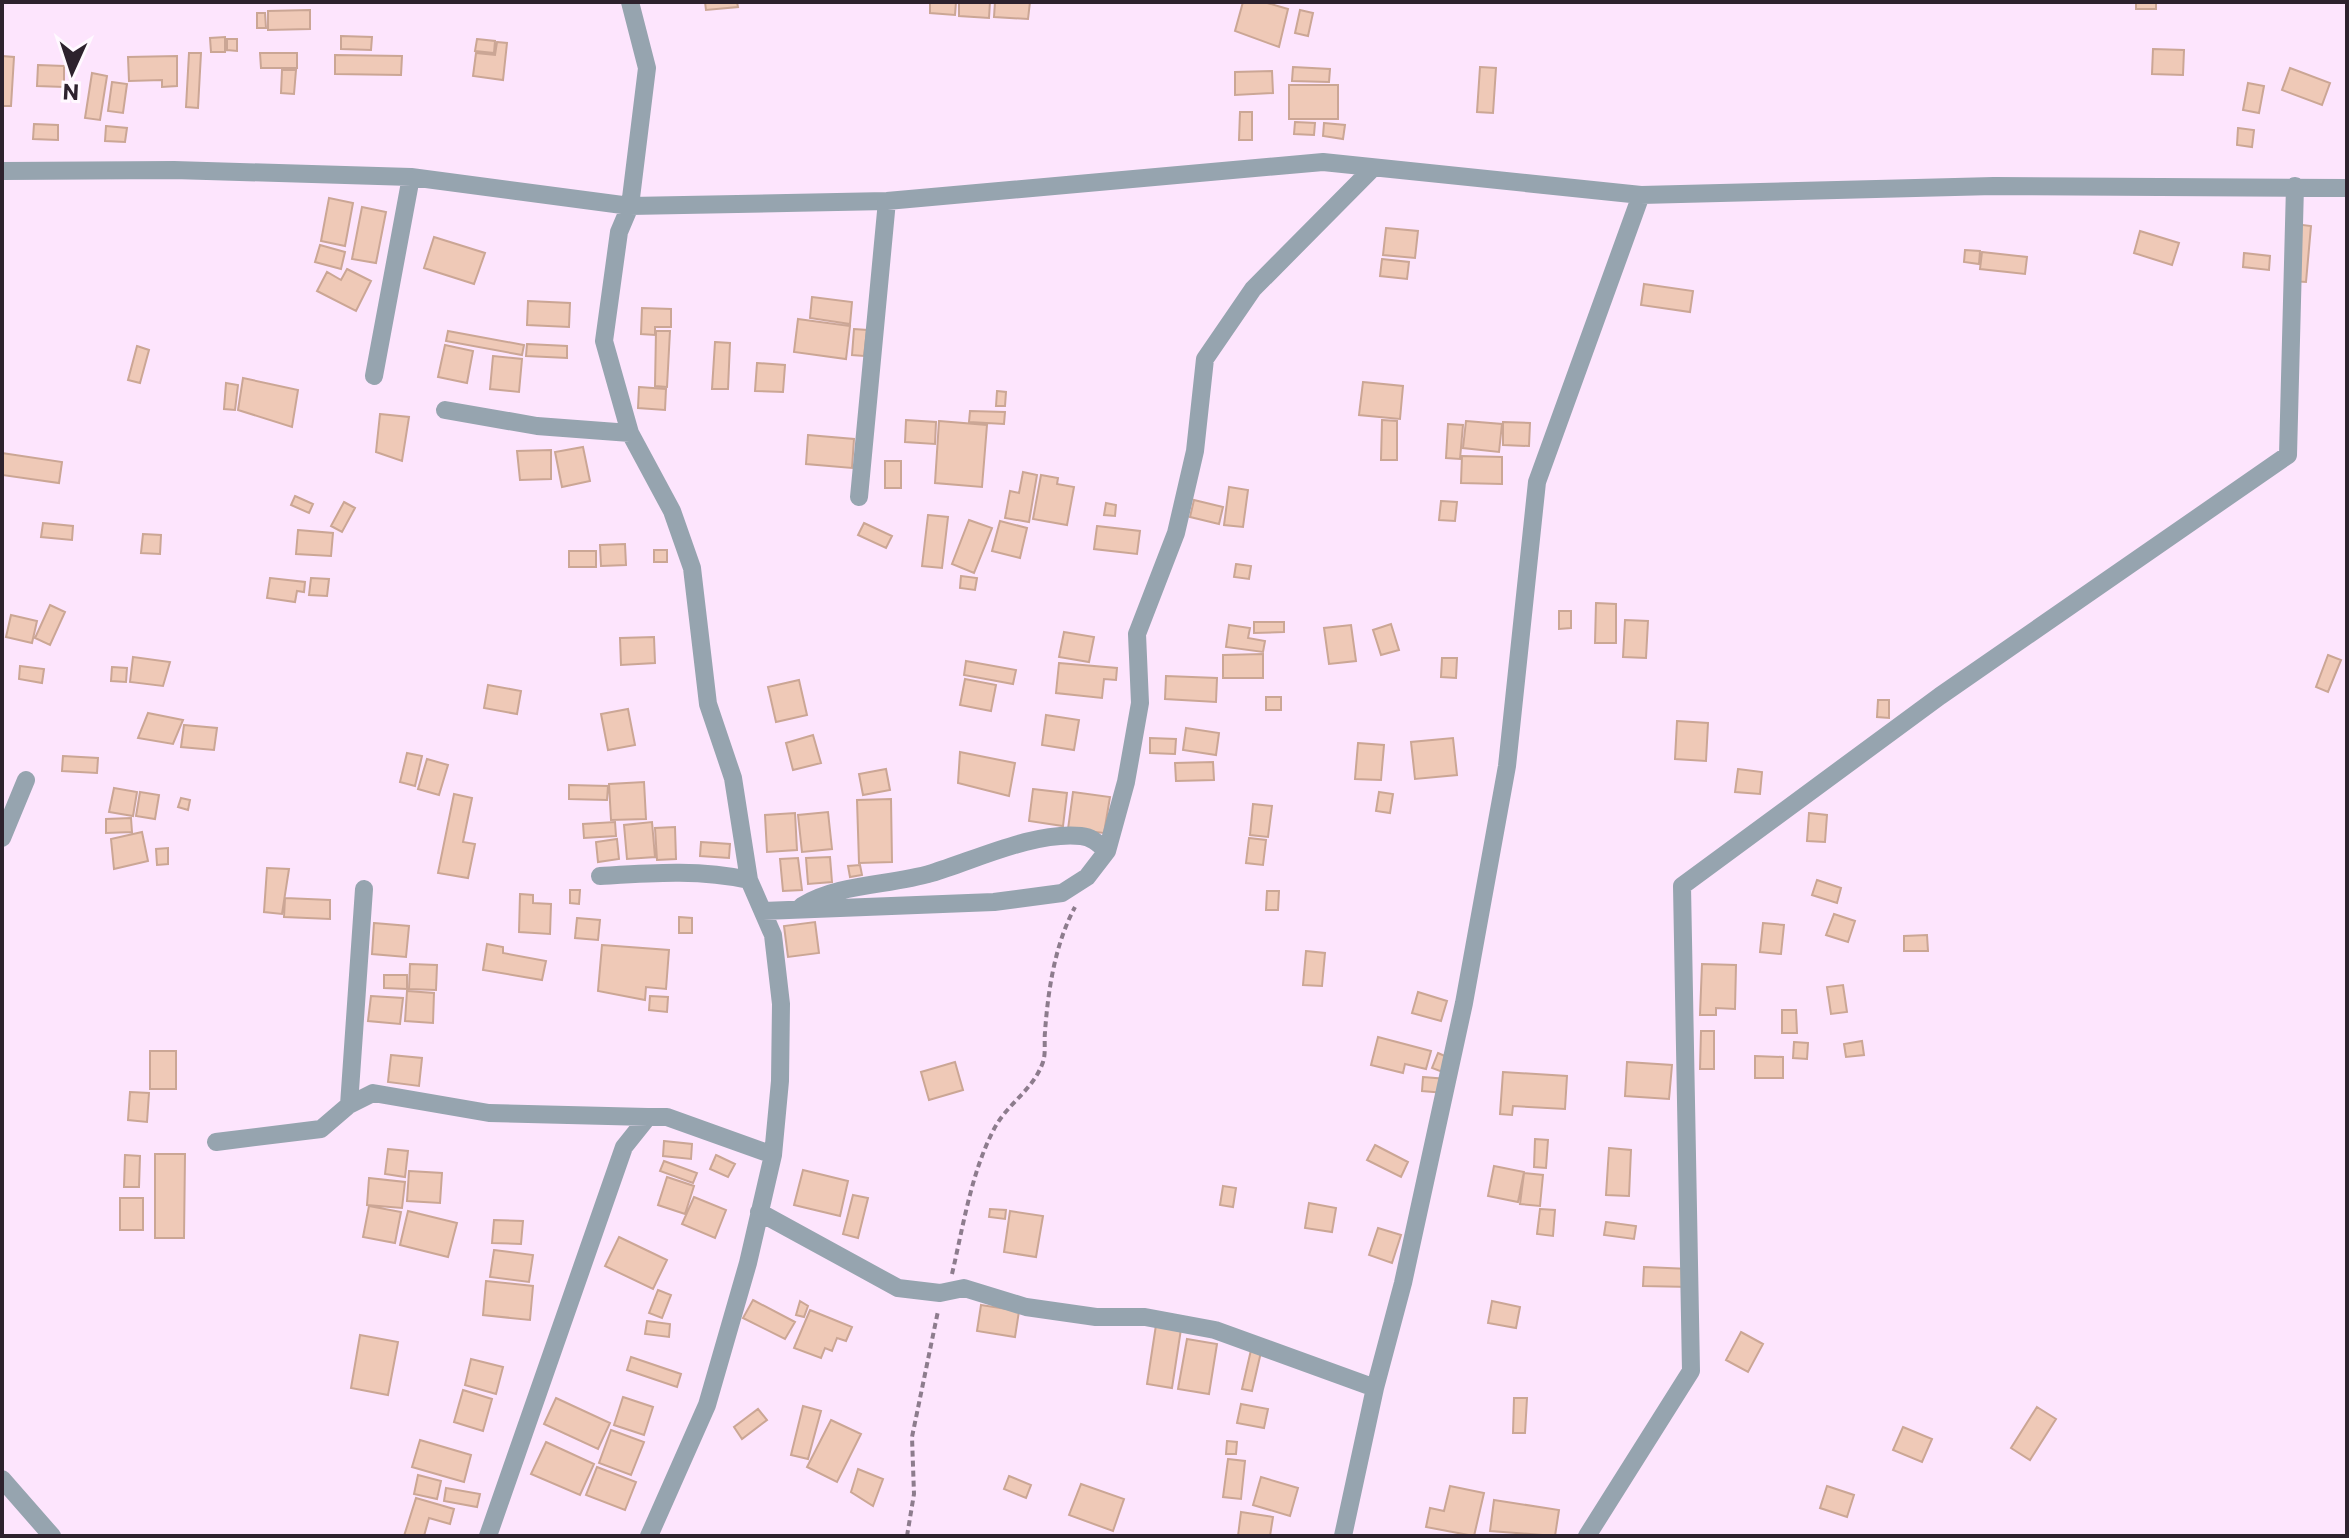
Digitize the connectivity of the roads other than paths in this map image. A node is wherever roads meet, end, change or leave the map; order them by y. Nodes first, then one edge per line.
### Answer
1 (630, 2) edge
2 (1373, 168) junction
3 (2, 171) edge
4 (411, 177) junction
5 (2295, 186) junction
6 (2347, 188) edge
7 (1641, 195) junction
8 (887, 201) junction
9 (630, 206) junction
10 (374, 376) dead end
11 (445, 410) dead end
12 (630, 433) junction
13 (859, 497) dead end
14 (26, 780) dead end
15 (2, 838) edge
16 (1107, 851) junction
17 (600, 876) dead end
18 (749, 880) junction
19 (364, 889) dead end
20 (798, 908) junction
21 (763, 911) junction
22 (349, 1105) junction
23 (648, 1117) junction
24 (216, 1142) dead end
25 (773, 1155) junction
26 (759, 1212) junction
27 (1375, 1388) junction
28 (2, 1479) edge
29 (52, 1536) edge
30 (488, 1536) edge
31 (649, 1536) edge
32 (1343, 1536) edge
33 (1587, 1536) edge

1 - 9 street
2 - 7 street
2 - 8 street
2 - 16 street
3 - 4 street
4 - 9 street
4 - 10 street
5 - 6 street
5 - 7 street
5 - 33 street
7 - 27 street
8 - 9 street
8 - 13 street
9 - 12 street
11 - 12 street
12 - 18 street
14 - 15 street
16 - 20 street
16 - 20 street
17 - 18 street
18 - 21 street
19 - 22 street
20 - 21 street
21 - 25 street
22 - 23 street
22 - 24 street
23 - 25 street
23 - 30 street
25 - 26 street
26 - 27 street
26 - 31 street
27 - 32 street
28 - 29 street

